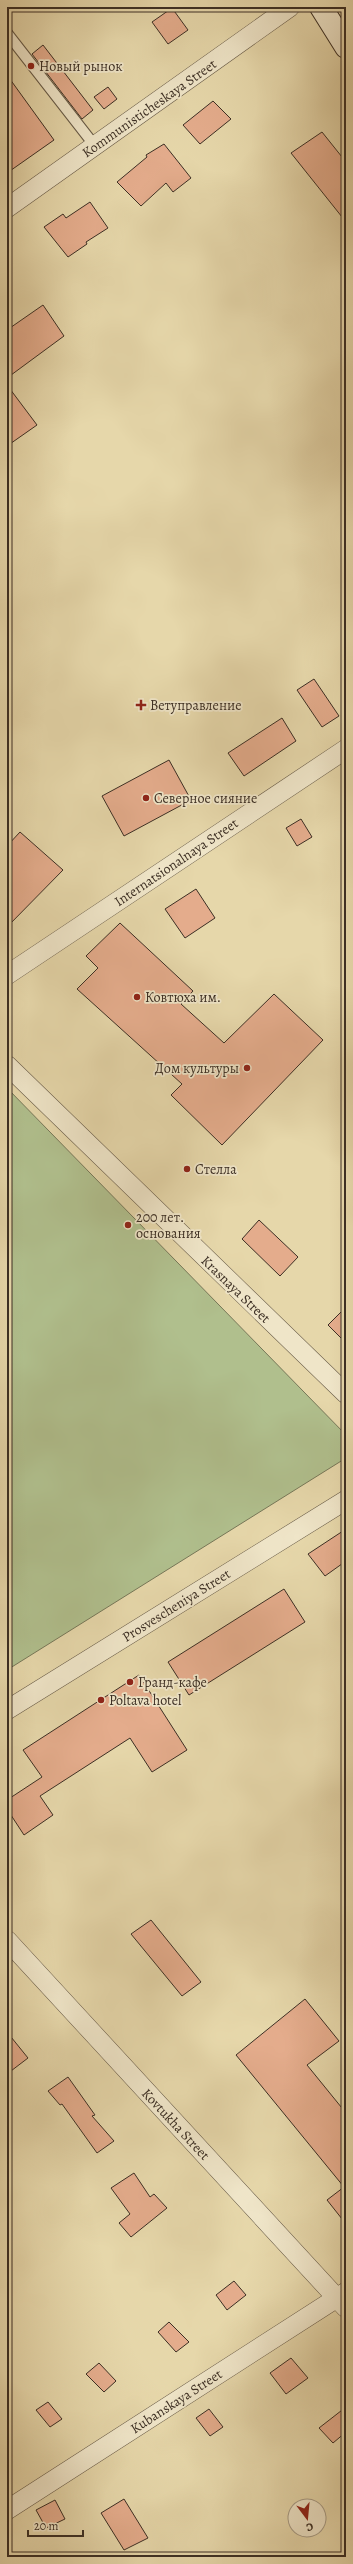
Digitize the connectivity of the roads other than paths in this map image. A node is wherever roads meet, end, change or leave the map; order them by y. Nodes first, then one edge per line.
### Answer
1 (290, 7) edge
2 (321, 7) edge
3 (7, 33) edge
4 (346, 47) edge
5 (95, 146) junction
6 (7, 208) edge
7 (346, 748) edge
8 (7, 975) edge
9 (7, 1065) edge
10 (346, 1394) edge
11 (346, 1500) edge
12 (7, 1710) edge
13 (7, 1940) edge
14 (343, 2299) edge
15 (7, 2510) edge

1 - 5 street, Kommunisticheskaya Street
2 - 4 street
3 - 5 lane
5 - 6 street, Kommunisticheskaya Street
7 - 8 street, Internatsionalnaya Street
9 - 10 street, Krasnaya Street
11 - 12 street, Prosvescheniya Street
13 - 14 street, Kovtukha Street
14 - 15 street, Kubanskaya Street

